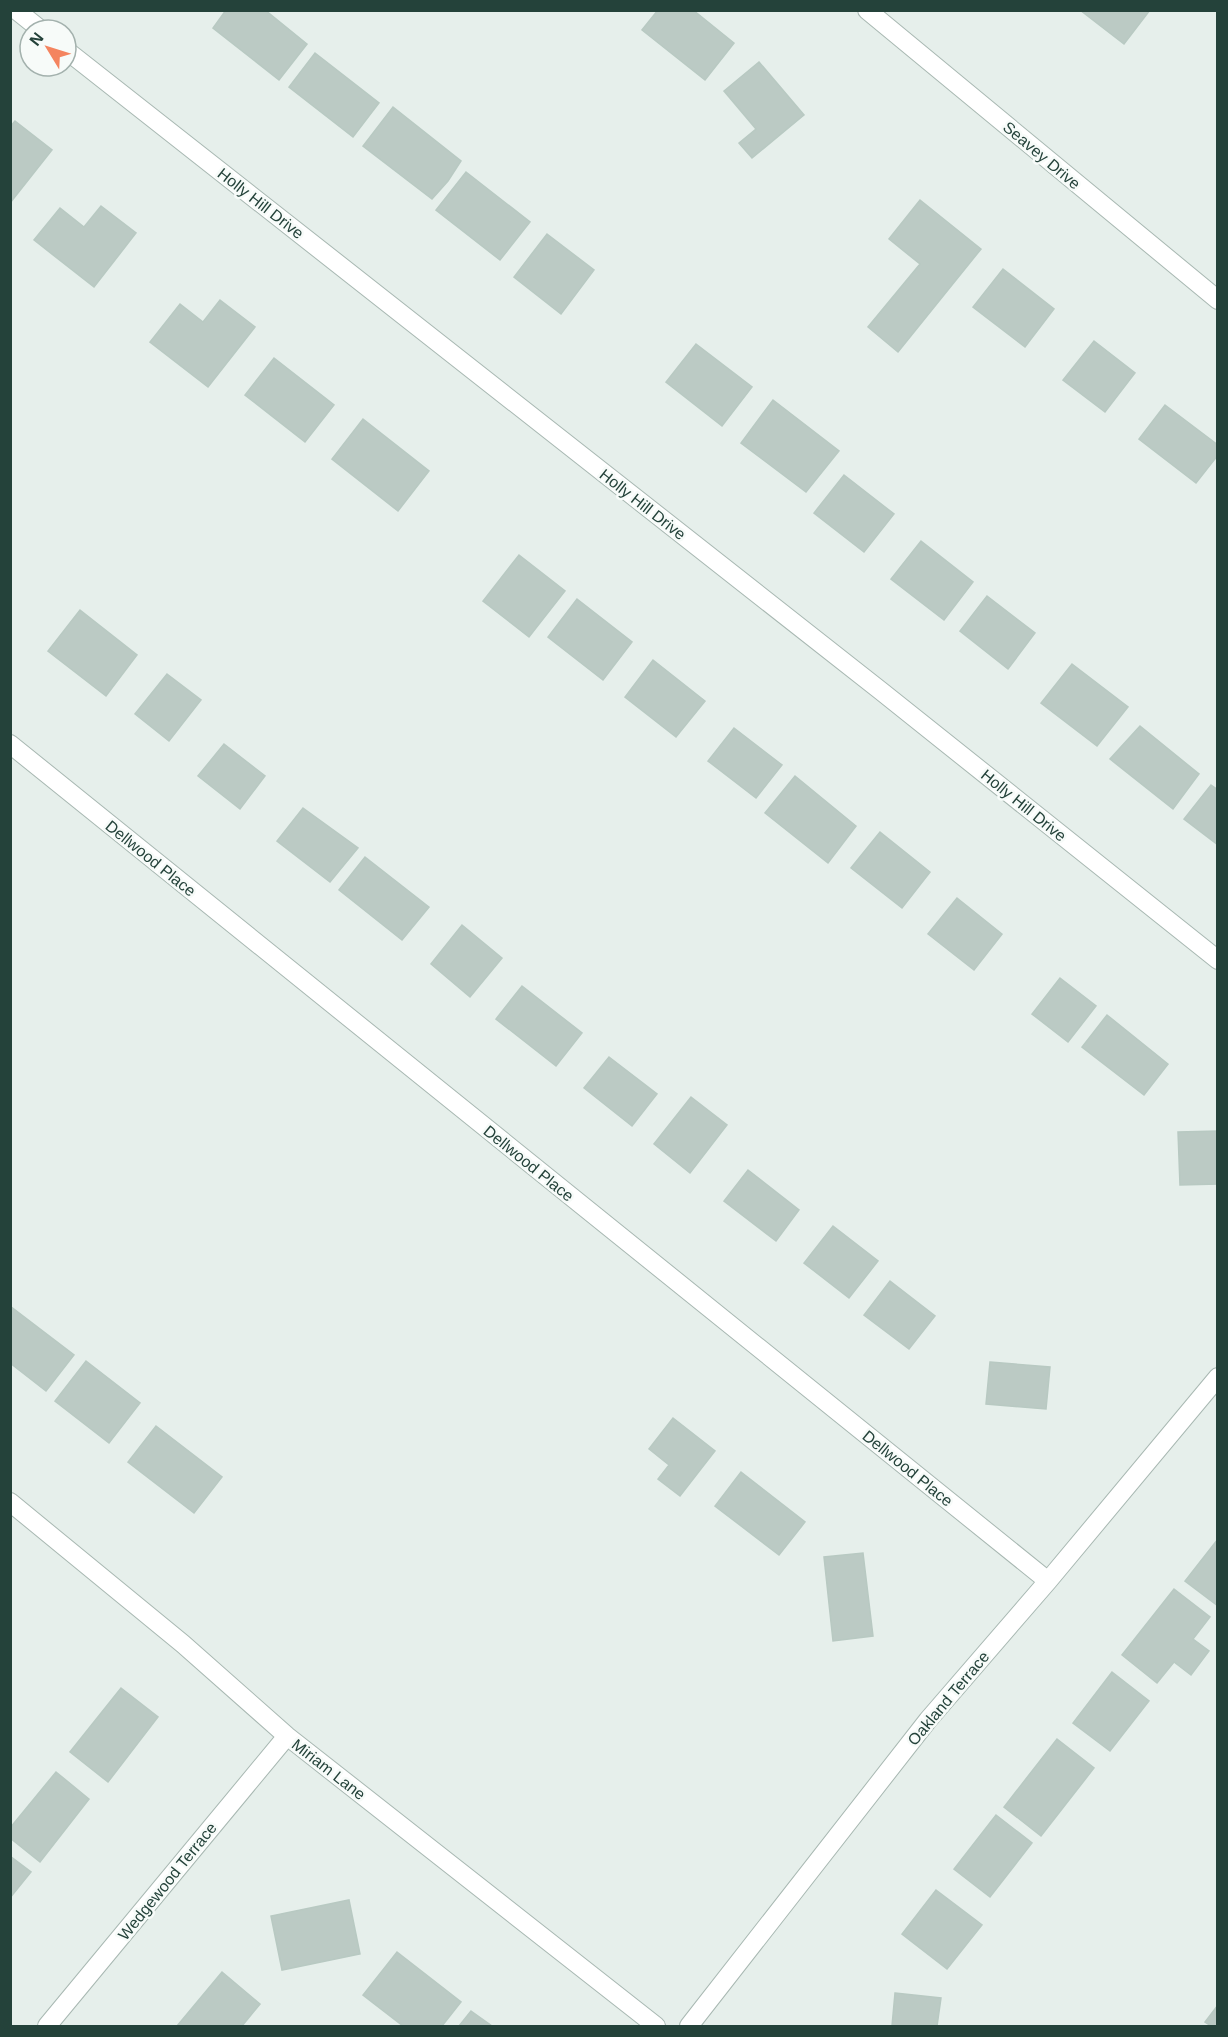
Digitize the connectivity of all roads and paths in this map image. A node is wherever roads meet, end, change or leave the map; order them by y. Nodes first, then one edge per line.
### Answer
1 (867, 10) edge
2 (78, 59) edge
3 (1218, 300) edge
4 (10, 744) edge
5 (1218, 960) edge
6 (1218, 1377) edge
7 (10, 1502) edge
8 (1048, 1581) junction
9 (287, 1736) junction
10 (47, 2026) edge
11 (656, 2026) edge
12 (689, 2026) edge

1 - 3 street, Seavey Drive
2 - 5 street, Holly Hill Drive
4 - 8 street, Dellwood Place
6 - 8 street, Oakland Terrace
7 - 9 street, Miriam Lane
8 - 12 street, Oakland Terrace
9 - 10 street, Wedgewood Terrace
9 - 11 street, Miriam Lane

